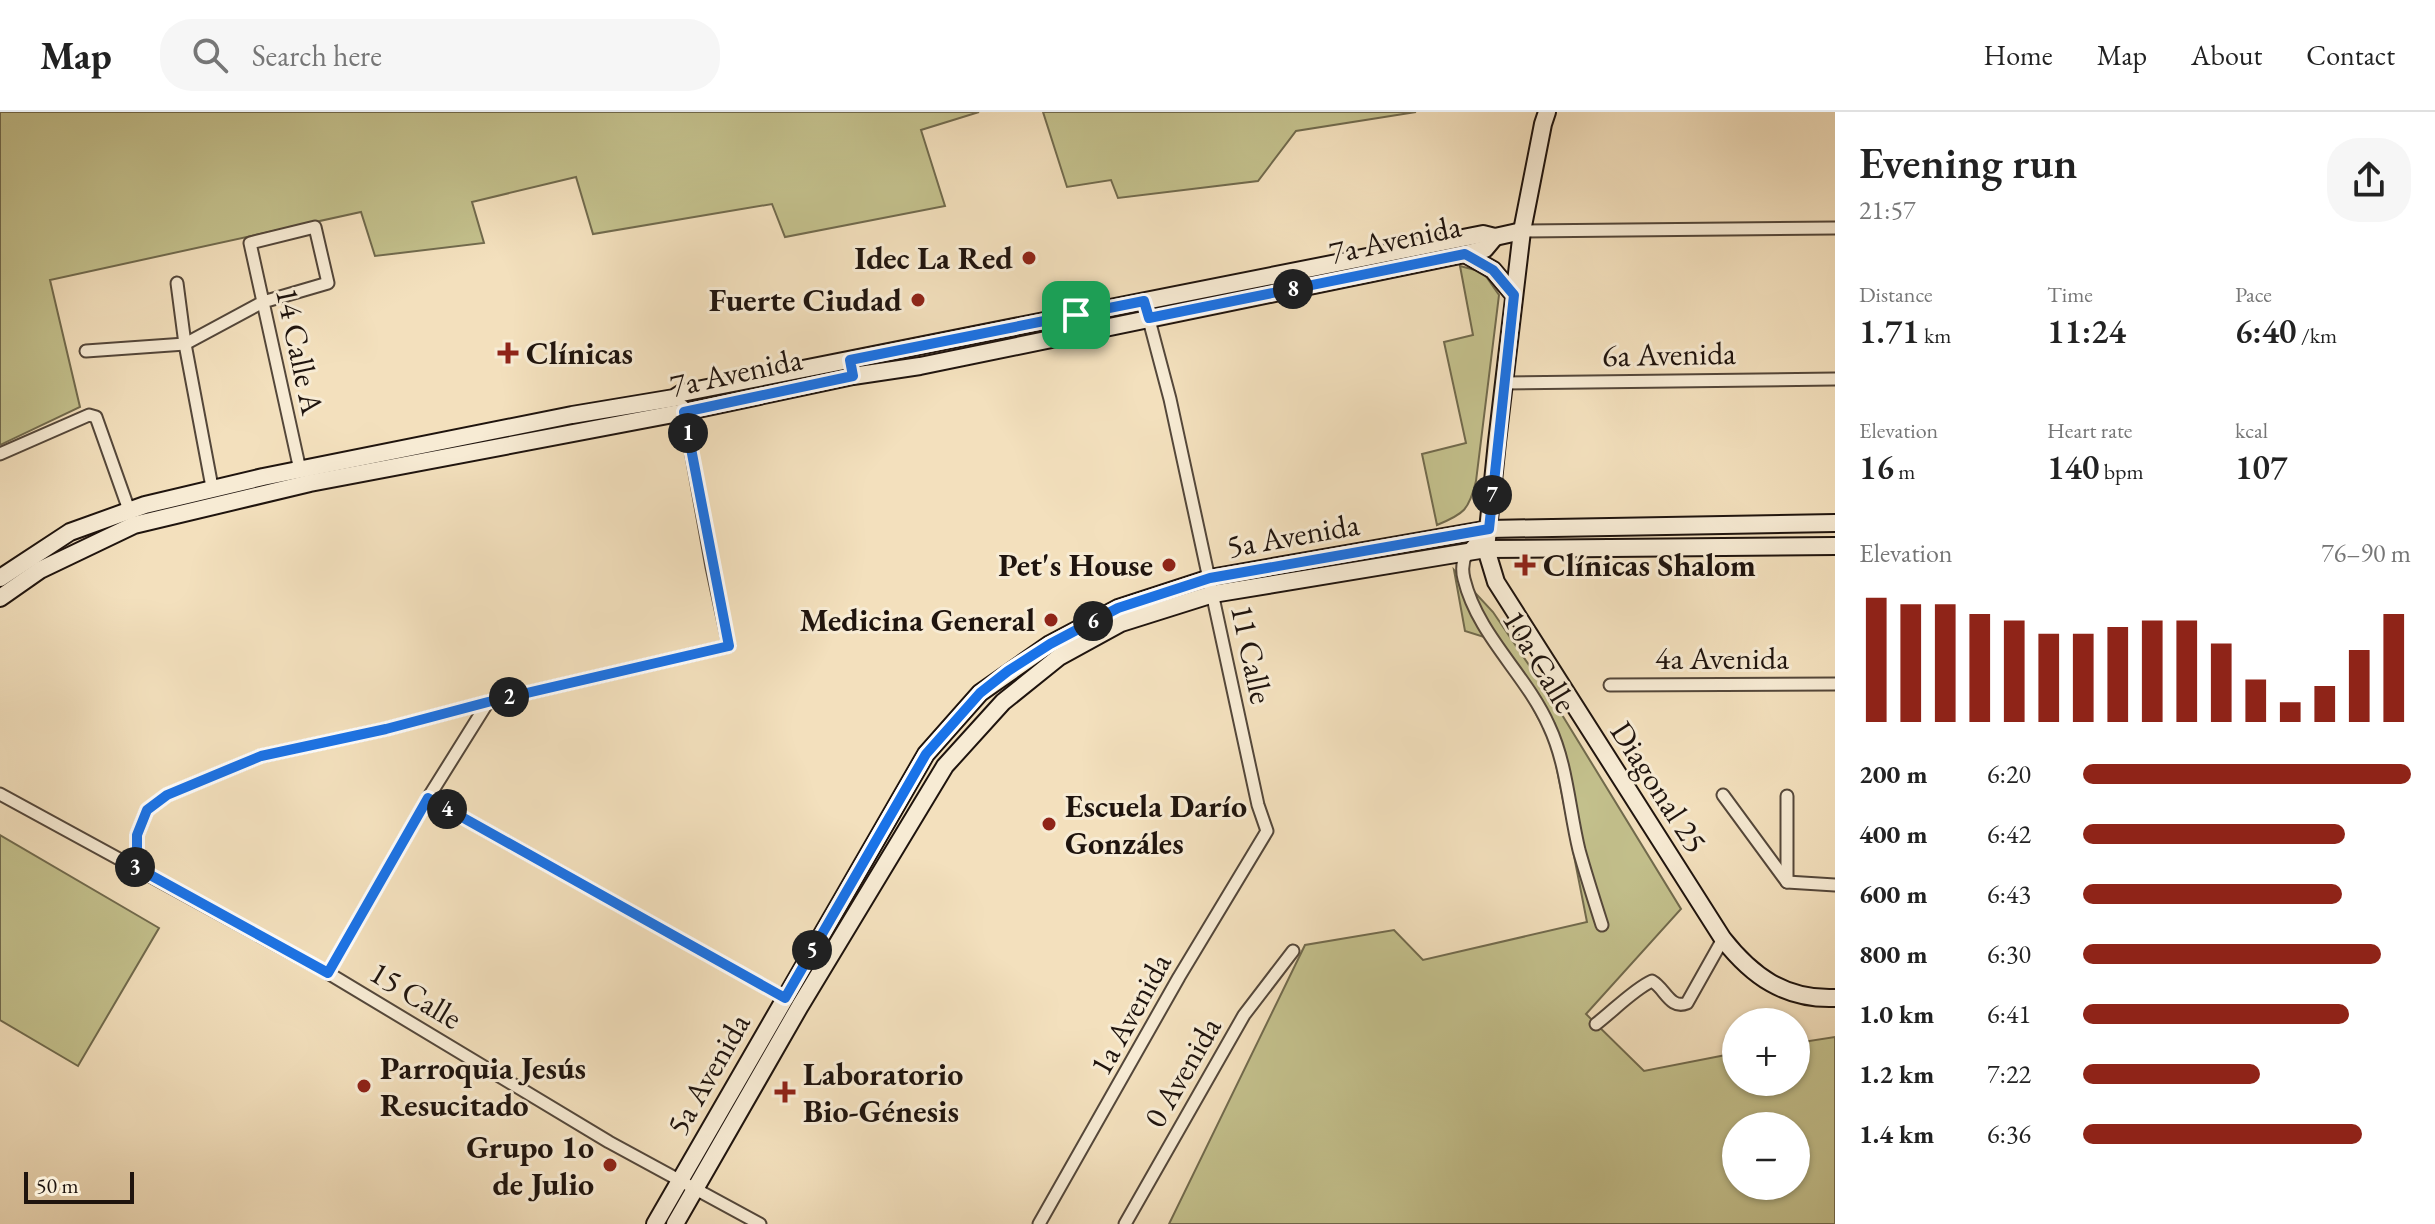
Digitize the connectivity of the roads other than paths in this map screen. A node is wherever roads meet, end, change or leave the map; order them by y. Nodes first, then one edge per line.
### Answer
1 (1547, 112) edge
2 (1835, 228) edge
3 (1522, 231) junction
4 (1495, 237) junction
5 (1465, 254) junction
6 (177, 283) dead end
7 (1514, 295) junction
8 (1144, 301) junction
9 (263, 302) junction
10 (1149, 318) junction
11 (185, 344) junction
12 (86, 351) dead end
13 (852, 368) junction
14 (1835, 379) edge
15 (1503, 383) junction
16 (682, 393) junction
17 (684, 412) junction
18 (0, 454) edge
19 (300, 470) junction
20 (212, 487) junction
21 (129, 510) junction
22 (1835, 523) edge
23 (1674, 526) junction
24 (1489, 529) junction
25 (1835, 546) edge
26 (1675, 547) junction
27 (1486, 549) junction
28 (1464, 552) junction
29 (0, 578) edge
30 (1211, 587) junction
31 (0, 598) edge
32 (1835, 684) edge
33 (1610, 685) dead end
34 (488, 702) junction
35 (0, 794) edge
36 (1723, 795) dead end
37 (1787, 796) dead end
38 (428, 798) junction
39 (1267, 831) joint
40 (134, 866) junction
41 (1787, 882) junction
42 (1835, 885) edge
43 (1602, 925) dead end
44 (1723, 939) junction
45 (1293, 951) dead end
46 (328, 973) junction
47 (785, 998) junction
48 (1835, 998) edge
49 (1596, 1024) dead end
50 (681, 1179) junction
51 (696, 1188) junction
52 (655, 1224) edge
53 (675, 1224) edge
54 (760, 1224) edge
55 (1039, 1224) edge
56 (1125, 1224) edge

1 - 3 street
2 - 3 street, 7a Avenida
3 - 4 street, 7a Avenida
3 - 7 street
4 - 5 street, 7a Avenida
4 - 8 street, 7a Avenida
5 - 7 street
5 - 10 street, 7a Avenida
6 - 11 street
7 - 15 street
8 - 10 street, 11 Calle
8 - 13 street, 7a Avenida
9 - 9 street, 14 Calle A
9 - 11 street
9 - 19 street, 14 Calle A
10 - 13 street, 7a Avenida
10 - 30 street, 11 Calle
11 - 12 street
11 - 20 street
13 - 16 street, 7a Avenida
13 - 17 street, 7a Avenida
14 - 15 street, 6a Avenida
15 - 24 street
16 - 17 street
16 - 19 street, 7a Avenida
17 - 31 street, 7a Avenida
17 - 34 street
18 - 21 street
19 - 20 street, 7a Avenida
20 - 21 street, 7a Avenida
21 - 29 street, 7a Avenida
22 - 23 street, 5a Avenida
23 - 24 street, 5a Avenida
23 - 26 street
24 - 27 street
24 - 28 street
24 - 30 street, 5a Avenida
25 - 26 street, 5a Avenida
26 - 27 street, 5a Avenida
27 - 28 street, 5a Avenida
27 - 44 street, Diagonal 25
28 - 30 street, 5a Avenida
28 - 43 street, 10a Calle
30 - 39 street, 11 Calle
30 - 47 street, 5a Avenida
30 - 51 street, 5a Avenida
32 - 33 street, 4a Avenida
34 - 38 street
34 - 40 street
35 - 40 street, 15 Calle
36 - 41 street
37 - 41 street
38 - 46 street
38 - 47 street
39 - 55 street, 1a Avenida
40 - 46 street, 15 Calle
41 - 42 street
44 - 48 street, Diagonal 25
44 - 49 street
45 - 56 street, 0 Avenida
46 - 50 street, 15 Calle
47 - 50 street, 5a Avenida
50 - 51 street, 15 Calle
50 - 52 street, 5a Avenida
51 - 53 street, 5a Avenida
51 - 54 street, 15 Calle

